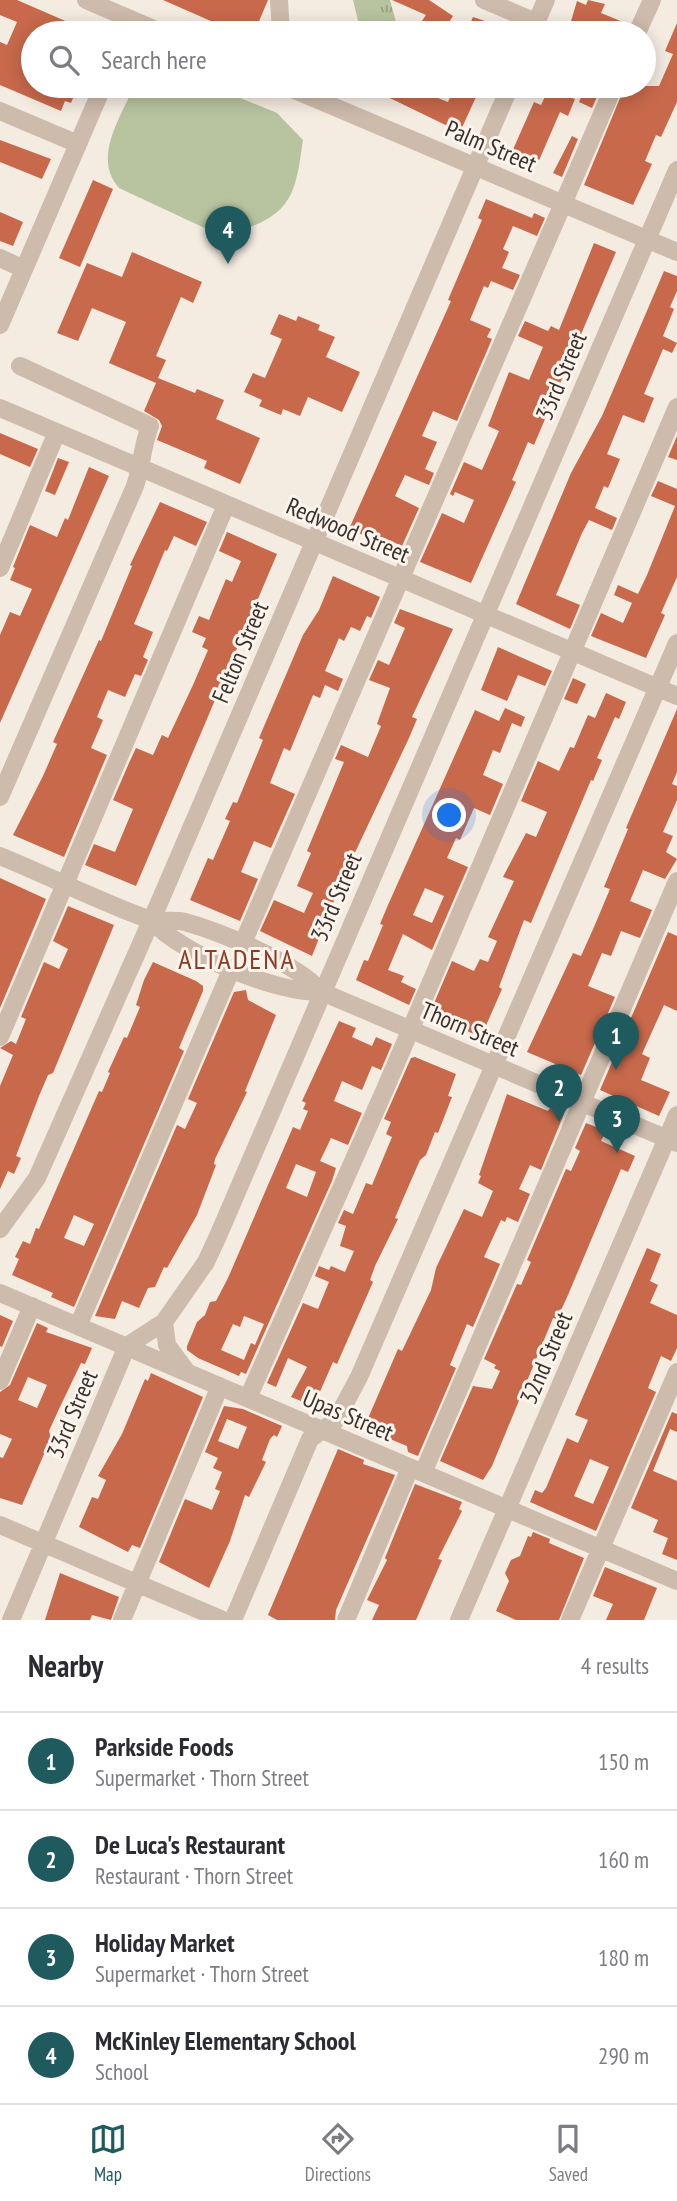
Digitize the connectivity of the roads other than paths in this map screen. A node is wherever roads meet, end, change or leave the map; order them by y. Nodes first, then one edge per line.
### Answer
1 (86, 0) edge
2 (279, 0) edge
3 (484, 0) edge
4 (546, 0) edge
5 (652, 0) edge
6 (120, 21) edge
7 (280, 21) edge
8 (522, 21) edge
9 (537, 21) edge
10 (643, 21) edge
11 (98, 98) edge
12 (314, 98) edge
13 (505, 98) edge
14 (609, 98) edge
15 (0, 111) edge
16 (78, 144) junction
17 (476, 166) junction
18 (677, 170) edge
19 (563, 204) junction
20 (647, 240) junction
21 (677, 252) edge
22 (0, 258) edge
23 (24, 269) junction
24 (0, 325) edge
25 (20, 366) dead end
26 (677, 407) edge
27 (0, 408) edge
28 (57, 432) junction
29 (142, 468) junction
30 (226, 505) junction
31 (314, 543) junction
32 (0, 568) edge
33 (400, 579) junction
34 (485, 615) junction
35 (677, 643) edge
36 (572, 652) junction
37 (657, 688) junction
38 (677, 696) edge
39 (0, 797) edge
40 (0, 856) edge
41 (677, 881) edge
42 (64, 883) junction
43 (151, 920) junction
44 (242, 945) junction
45 (232, 968) junction
46 (322, 992) junction
47 (411, 1030) junction
48 (0, 1037) edge
49 (494, 1066) junction
50 (582, 1102) junction
51 (677, 1115) edge
52 (672, 1141) edge
53 (0, 1229) edge
54 (0, 1293) edge
55 (32, 1306) junction
56 (164, 1322) junction
57 (78, 1326) junction
58 (127, 1346) junction
59 (187, 1372) junction
60 (677, 1372) edge
61 (0, 1381) edge
62 (220, 1386) junction
63 (248, 1398) junction
64 (323, 1430) junction
65 (416, 1470) junction
66 (509, 1510) junction
67 (0, 1525) edge
68 (43, 1543) junction
69 (601, 1549) junction
70 (677, 1581) edge
71 (138, 1583) junction
72 (11, 1620) edge
73 (122, 1620) edge
74 (223, 1620) edge
75 (233, 1620) edge
76 (346, 1620) edge
77 (459, 1620) edge
78 (570, 1620) edge

1 - 6 street
2 - 7 street
3 - 8 street
4 - 9 street
5 - 10 street
11 - 16 street
12 - 17 street, Palm Street
13 - 17 street, Felton Street
14 - 19 street
15 - 16 street
16 - 23 street
17 - 19 street, Palm Street
17 - 31 street, Felton Street
18 - 20 street, 33rd Street
19 - 20 street, Palm Street
19 - 33 street
20 - 21 street, Palm Street
20 - 34 street, 33rd Street
22 - 23 street
23 - 24 street
25 - 29 street
26 - 36 street
27 - 28 street, Redwood Street
28 - 29 street, Redwood Street
28 - 32 street
29 - 30 street, Redwood Street
29 - 39 street
30 - 31 street, Redwood Street
30 - 42 street
31 - 33 street, Redwood Street
31 - 43 street, Felton Street
33 - 34 street, Redwood Street
33 - 44 street
34 - 36 street, Redwood Street
34 - 46 street, 33rd Street
35 - 37 street
36 - 37 street, Redwood Street
36 - 47 street
37 - 38 street, Redwood Street
37 - 49 street
40 - 42 street, Thorn Street
41 - 50 street
42 - 43 street, Thorn Street
42 - 48 street
43 - 44 street, Thorn Street
43 - 45 street, Thorn Street
43 - 53 street, Felton Street
44 - 46 street, Thorn Street
45 - 46 street, Thorn Street
45 - 57 street
46 - 47 street, Thorn Street
46 - 56 street, 33rd Street
47 - 49 street, Thorn Street
47 - 63 street
49 - 50 street, Thorn Street
49 - 64 street
50 - 52 street, Thorn Street
50 - 65 street
51 - 52 street, 32nd Street
52 - 66 street, 32nd Street
54 - 55 street, Upas Street
55 - 57 street, Upas Street
55 - 61 street
56 - 58 street, 33rd Street
56 - 59 street
57 - 58 street, Upas Street
58 - 59 street, Upas Street
58 - 68 street, 33rd Street
59 - 62 street, Upas Street
60 - 69 street
62 - 63 street, Upas Street
62 - 71 street
63 - 64 street, Upas Street
64 - 65 street, Upas Street
64 - 75 street
65 - 66 street, Upas Street
65 - 76 street
66 - 69 street, Upas Street
66 - 77 street, 32nd Street
67 - 68 street
68 - 71 street
68 - 72 street, 33rd Street
69 - 70 street, Upas Street
69 - 78 street
71 - 73 street
71 - 74 street

